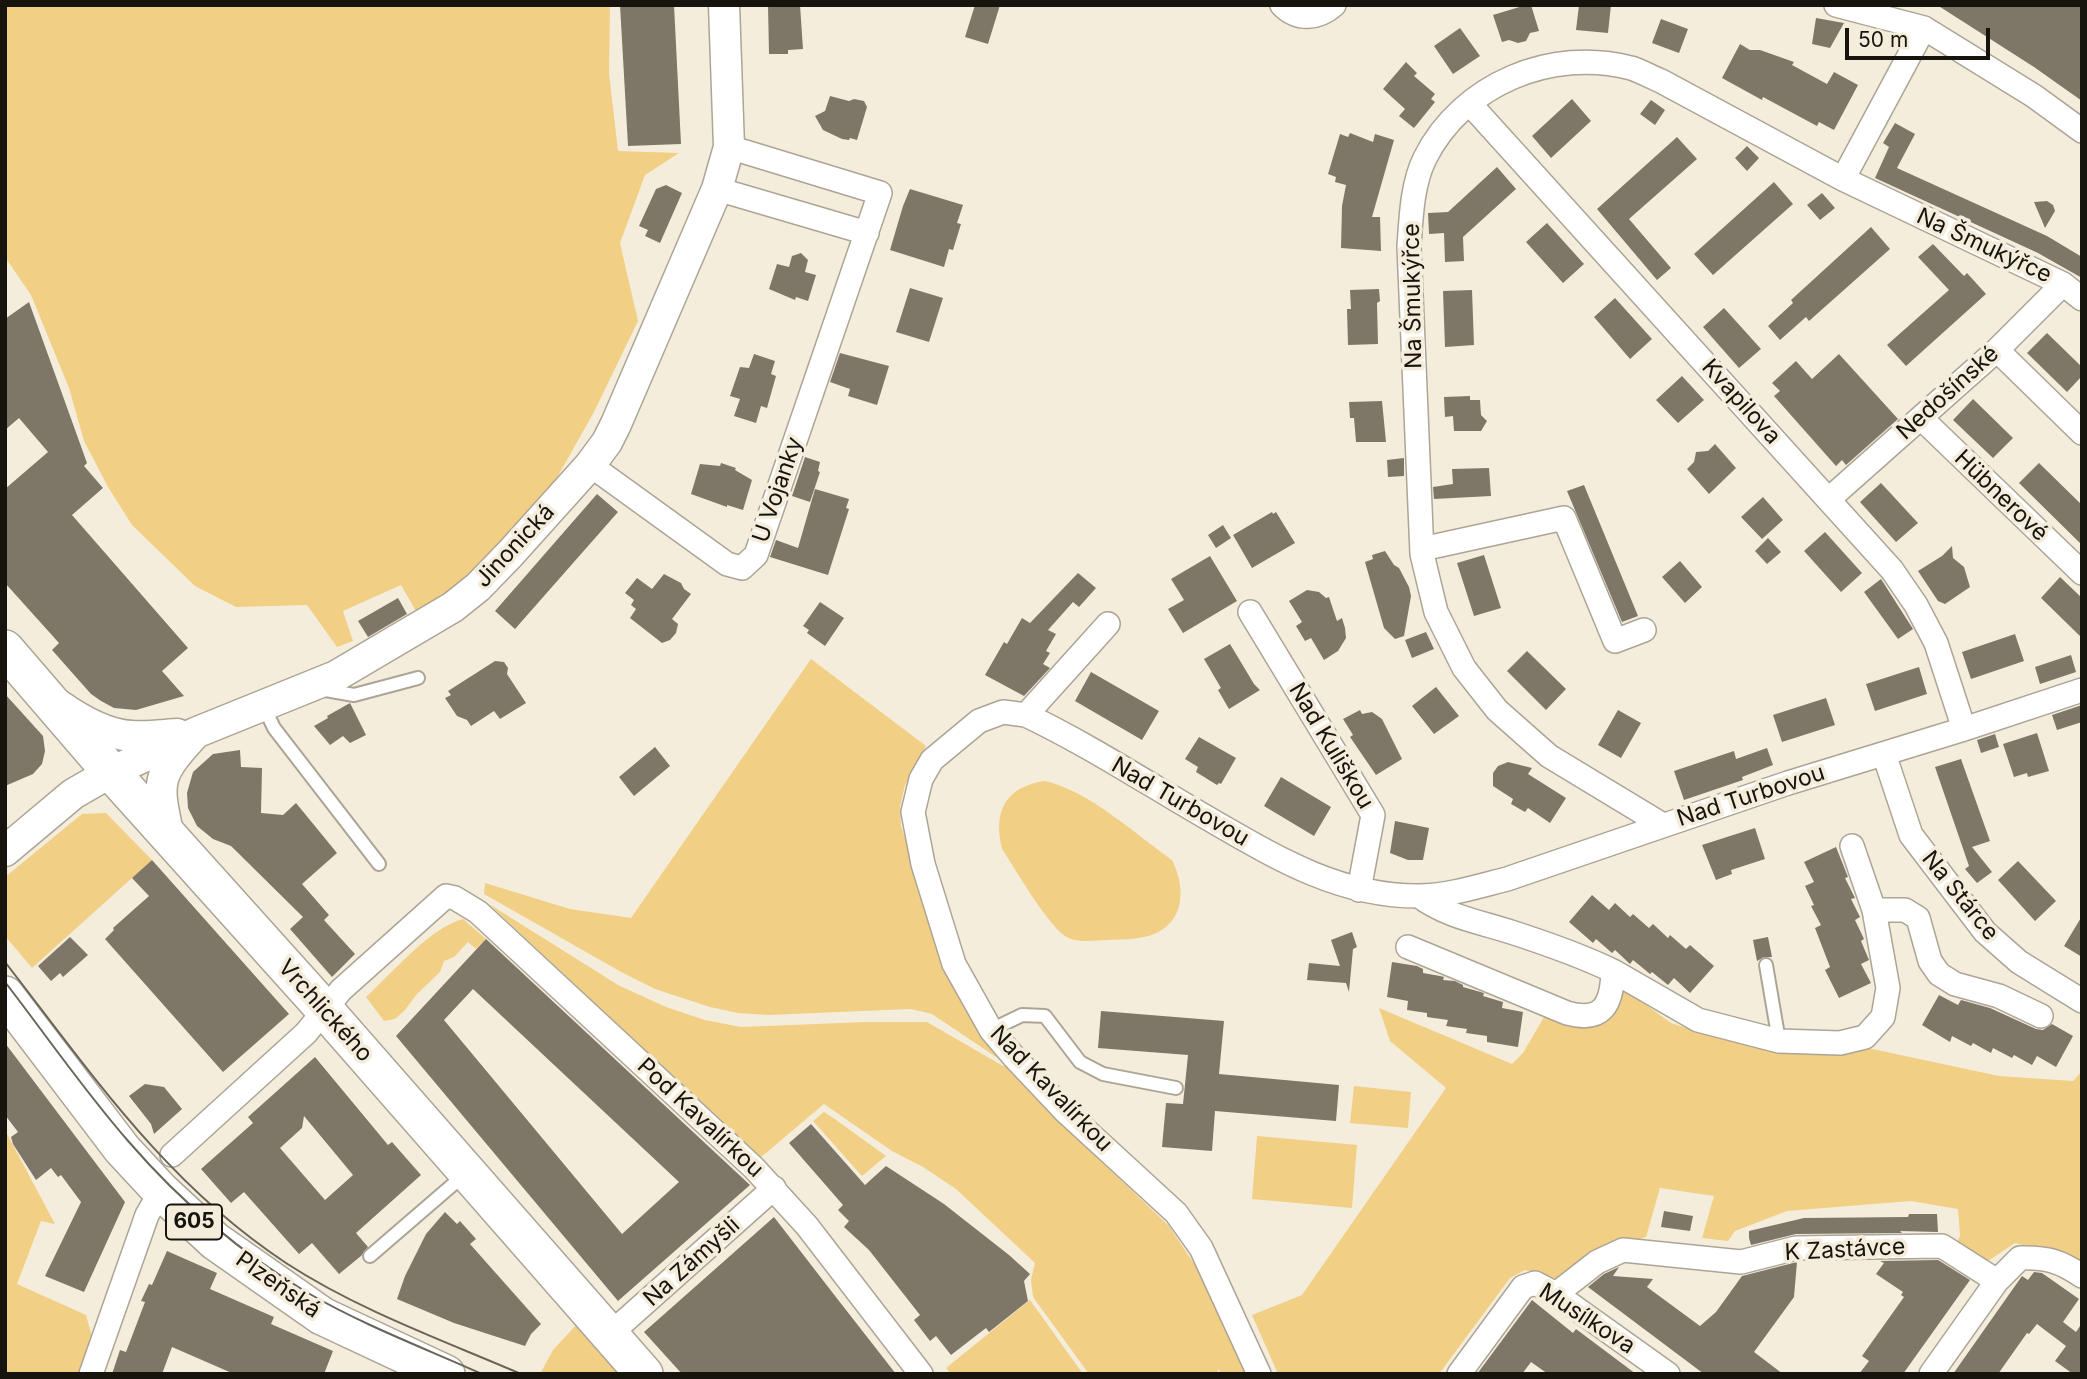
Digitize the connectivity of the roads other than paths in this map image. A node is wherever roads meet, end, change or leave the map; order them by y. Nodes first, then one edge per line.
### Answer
1 (724, 5) edge
2 (1282, 5) edge
3 (1334, 5) edge
4 (1836, 5) edge
5 (1924, 27) junction
6 (1470, 104) junction
7 (2082, 131) edge
8 (729, 147) junction
9 (1843, 179) junction
10 (717, 189) junction
11 (867, 233) junction
12 (2063, 284) junction
13 (2082, 299) edge
14 (1997, 350) junction
15 (1921, 418) junction
16 (2082, 433) edge
17 (590, 465) junction
18 (1829, 499) junction
19 (1422, 549) junction
20 (2082, 573) edge
21 (1250, 612) dead end
22 (1108, 624) dead end
23 (1643, 630) dead end
24 (5, 649) edge
25 (418, 678) dead end
26 (313, 687) junction
27 (2082, 690) edge
28 (49, 699) junction
29 (264, 707) junction
30 (1026, 715) junction
31 (1964, 729) junction
32 (195, 733) junction
33 (1884, 754) junction
34 (111, 772) junction
35 (1663, 825) junction
36 (169, 837) junction
37 (1852, 846) dead end
38 (5, 851) edge
39 (379, 864) dead end
40 (1359, 890) junction
41 (1419, 896) junction
42 (1874, 910) junction
43 (1408, 947) dead end
44 (1766, 965) dead end
45 (1613, 971) junction
46 (5, 995) edge
47 (2082, 1001) edge
48 (326, 1010) junction
49 (2041, 1016) dead end
50 (991, 1030) junction
51 (1779, 1041) junction
52 (1177, 1088) dead end
53 (172, 1155) dead end
54 (467, 1172) junction
55 (774, 1188) junction
56 (161, 1191) junction
57 (370, 1256) dead end
58 (2082, 1276) edge
59 (1997, 1281) junction
60 (1556, 1294) junction
61 (610, 1335) junction
62 (91, 1374) edge
63 (446, 1374) edge
64 (644, 1374) edge
65 (921, 1374) edge
66 (1259, 1374) edge
67 (1460, 1374) edge
68 (1668, 1374) edge
69 (1931, 1374) edge

1 - 8 street, Jinonická
2 - 3 street
4 - 5 street
5 - 7 street
5 - 9 street
6 - 9 street, Na Šmukýřce
6 - 18 street, Kvapilova
6 - 19 street, Na Šmukýřce
8 - 10 street, Jinonická
8 - 11 street, U Vojanky
9 - 12 street, Na Šmukýřce
10 - 11 street
10 - 17 street, Jinonická
11 - 17 street, U Vojanky
12 - 13 street, Na Šmukýřce
12 - 14 street, Nedošínské
14 - 15 street, Nedošínské
14 - 16 street
15 - 18 street, Nedošínské
15 - 20 street, Hübnerové
17 - 26 street, Jinonická
18 - 31 street, Kvapilova
19 - 23 street
19 - 35 street, Na Šmukýřce
21 - 40 street, Nad Kuliškou
22 - 30 street
24 - 28 main road, Vrchlického
25 - 26 lane
26 - 29 street, Jinonická
27 - 31 street, Nad Turbovou
28 - 32 street
28 - 34 main road, Vrchlického
29 - 32 street, Jinonická
29 - 39 lane
30 - 40 street, Nad Turbovou
30 - 50 street, Nad Kavalírkou
31 - 33 street, Nad Turbovou
32 - 34 street, Jinonická
32 - 36 street
33 - 35 street, Nad Turbovou
33 - 47 street, Na Stárce
34 - 36 main road, Vrchlického
34 - 38 street, Jinonická
35 - 41 street, Nad Turbovou
36 - 48 main road, Vrchlického
37 - 42 street
40 - 41 street, Nad Turbovou
41 - 45 street, Nad Turbovou
42 - 49 street, Na Stárce
42 - 51 street, Nad Turbovou
43 - 45 street
44 - 51 lane
45 - 51 street, Nad Turbovou
46 - 56 main road, Plzeňská / 605
48 - 53 street
48 - 54 main road, Vrchlického
48 - 55 street, Pod Kavalírkou
50 - 52 lane
50 - 66 street, Nad Kavalírkou
54 - 57 lane
54 - 61 main road, Vrchlického
55 - 61 street, Na Zámyšli
55 - 65 street, Pod Kavalírkou
56 - 62 street
56 - 63 main road, Plzeňská / 605
58 - 59 street
59 - 60 street, K Zastávce
59 - 69 street
60 - 67 street, Musílkova
60 - 68 street, Musílkova
61 - 64 main road, Vrchlického

